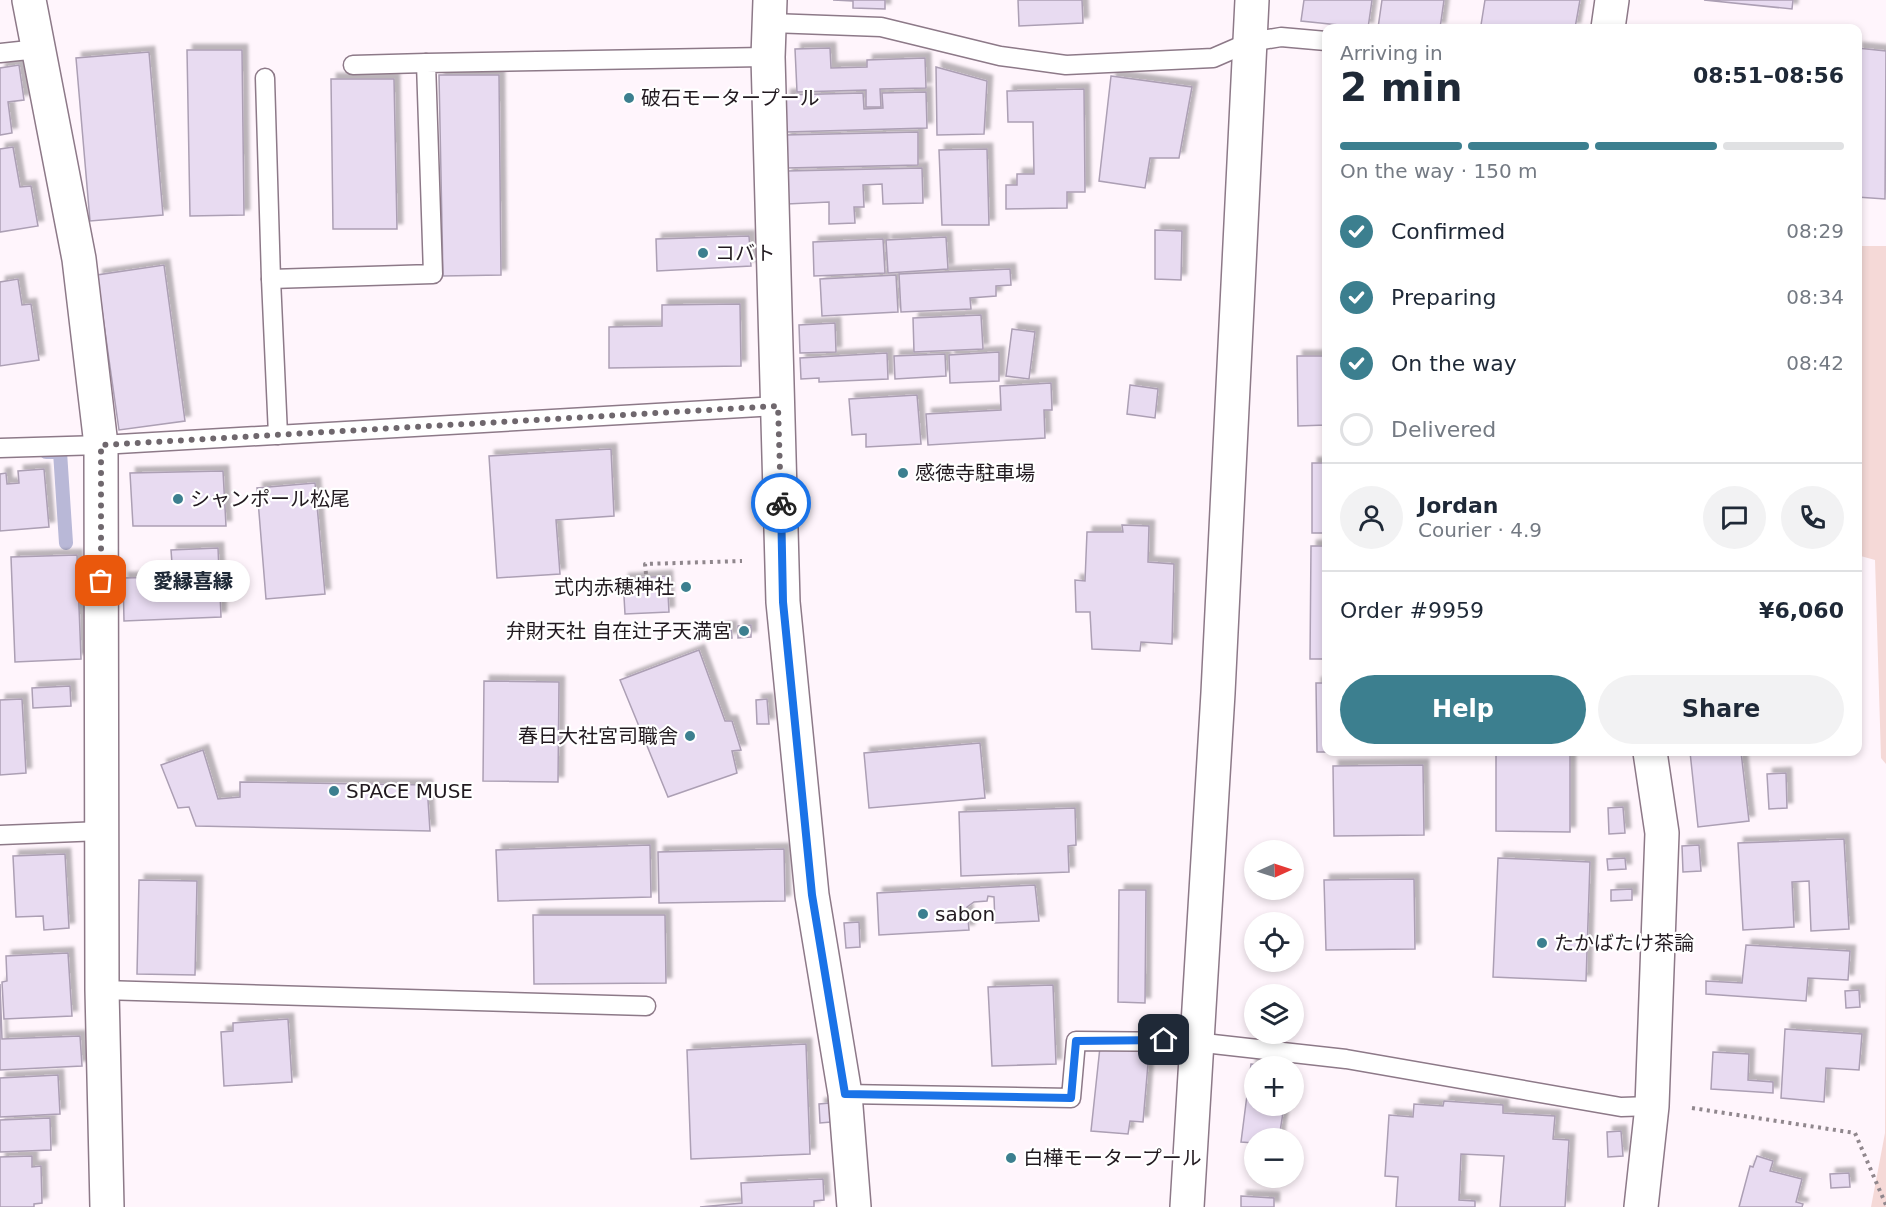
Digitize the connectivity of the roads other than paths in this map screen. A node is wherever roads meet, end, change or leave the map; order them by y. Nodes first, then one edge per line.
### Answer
1 (29, 0) edge
2 (1252, 0) edge
3 (1612, 0) edge
4 (770, 12) edge
5 (1609, 24) edge
6 (1322, 41) edge
7 (1250, 42) junction
8 (38, 49) junction
9 (0, 53) edge
10 (768, 57) junction
11 (426, 63) junction
12 (353, 65) dead end
13 (265, 78) dead end
14 (271, 279) junction
15 (778, 406) junction
16 (278, 435) junction
17 (101, 445) junction
18 (0, 448) edge
19 (1651, 756) edge
20 (102, 831) junction
21 (0, 835) edge
22 (102, 990) junction
23 (646, 1006) dead end
24 (1195, 1042) junction
25 (845, 1094) junction
26 (1652, 1106) junction
27 (107, 1207) edge
28 (854, 1207) edge
29 (1186, 1207) edge
30 (1641, 1207) edge

1 - 8 street
2 - 7 street
3 - 5 street
4 - 7 lane
4 - 10 street
6 - 7 lane
7 - 24 street
8 - 9 lane
8 - 17 street
10 - 11 lane
10 - 15 street
11 - 12 lane
11 - 14 lane
13 - 14 lane
14 - 16 lane
15 - 16 lane
15 - 25 street
16 - 17 lane
17 - 18 lane
17 - 20 street
19 - 26 street
20 - 21 lane
20 - 22 street
22 - 23 lane
22 - 27 street
24 - 25 lane
24 - 26 lane
24 - 29 street
25 - 28 street
26 - 30 street

